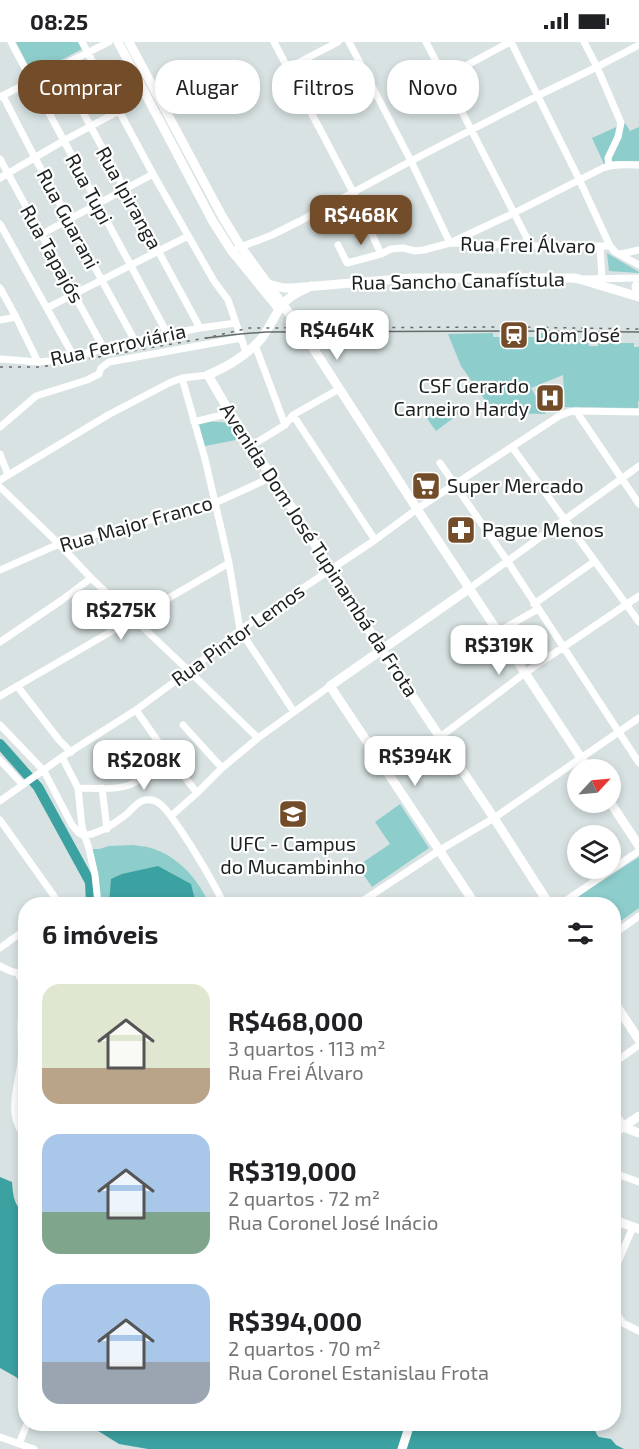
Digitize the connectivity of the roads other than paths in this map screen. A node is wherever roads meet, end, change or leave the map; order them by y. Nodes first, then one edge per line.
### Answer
1 (11, 42) edge
2 (82, 42) edge
3 (109, 42) edge
4 (118, 42) edge
5 (129, 42) edge
6 (274, 42) edge
7 (338, 42) edge
8 (349, 42) edge
9 (426, 42) edge
10 (510, 42) edge
11 (584, 42) edge
12 (639, 45) edge
13 (87, 53) junction
14 (21, 60) edge
15 (74, 60) edge
16 (91, 60) edge
17 (284, 60) edge
18 (303, 60) edge
19 (436, 60) edge
20 (477, 60) edge
21 (597, 67) junction
22 (18, 88) edge
23 (537, 96) junction
24 (1, 97) edge
25 (49, 114) edge
26 (84, 114) edge
27 (114, 114) edge
28 (121, 114) edge
29 (312, 114) edge
30 (464, 114) edge
31 (91, 127) junction
32 (472, 130) junction
33 (63, 141) junction
34 (35, 158) junction
35 (0, 159) edge
36 (411, 161) junction
37 (639, 165) edge
38 (609, 166) junction
39 (7, 173) junction
40 (153, 174) junction
41 (0, 178) edge
42 (579, 179) junction
43 (125, 189) junction
44 (353, 192) junction
45 (97, 204) junction
46 (514, 213) junction
47 (68, 220) junction
48 (0, 224) edge
49 (42, 234) junction
50 (188, 236) junction
51 (450, 243) junction
52 (338, 245) dead end
53 (531, 246) junction
54 (610, 246) junction
55 (241, 247) junction
56 (600, 247) junction
57 (231, 250) junction
58 (639, 250) edge
59 (158, 251) junction
60 (381, 254) junction
61 (621, 254) junction
62 (130, 265) junction
63 (639, 265) edge
64 (639, 278) edge
65 (579, 279) junction
66 (602, 279) junction
67 (101, 280) junction
68 (268, 284) junction
69 (311, 286) junction
70 (0, 288) edge
71 (75, 294) junction
72 (638, 297) edge
73 (281, 307) junction
74 (47, 308) junction
75 (16, 317) junction
76 (0, 320) edge
77 (236, 323) junction
78 (200, 328) junction
79 (168, 335) junction
80 (241, 338) junction
81 (135, 341) junction
82 (255, 345) junction
83 (104, 349) junction
84 (246, 352) junction
85 (74, 357) junction
86 (0, 359) edge
87 (38, 362) junction
88 (208, 375) junction
89 (182, 378) junction
90 (339, 389) junction
91 (576, 411) junction
92 (639, 412) edge
93 (230, 413) junction
94 (293, 416) junction
95 (194, 422) junction
96 (285, 425) junction
97 (0, 427) edge
98 (251, 446) junction
99 (512, 447) junction
100 (0, 454) edge
101 (440, 463) dead end
102 (639, 466) edge
103 (8, 475) junction
104 (272, 477) junction
105 (621, 478) junction
106 (0, 480) edge
107 (455, 484) junction
108 (0, 487) edge
109 (215, 503) junction
110 (639, 504) edge
111 (417, 509) junction
112 (565, 518) junction
113 (375, 540) junction
114 (58, 544) junction
115 (595, 561) junction
116 (508, 562) junction
117 (229, 563) junction
118 (331, 569) junction
119 (0, 570) edge
120 (91, 578) junction
121 (470, 588) junction
122 (639, 596) edge
123 (627, 605) junction
124 (536, 607) junction
125 (134, 619) junction
126 (639, 622) edge
127 (240, 630) junction
128 (498, 632) junction
129 (0, 642) edge
130 (563, 648) junction
131 (381, 649) junction
132 (189, 671) junction
133 (525, 673) junction
134 (330, 686) junction
135 (18, 687) junction
136 (0, 696) edge
137 (136, 710) junction
138 (294, 712) junction
139 (639, 718) edge
140 (0, 725) edge
141 (183, 725) dead end
142 (618, 732) junction
143 (440, 737) junction
144 (258, 738) junction
145 (164, 750) junction
146 (71, 752) junction
147 (62, 757) junction
148 (581, 758) junction
149 (0, 760) edge
150 (639, 763) edge
151 (222, 768) junction
152 (44, 771) junction
153 (388, 771) junction
154 (25, 784) junction
155 (78, 788) junction
156 (102, 788) junction
157 (197, 794) junction
158 (0, 801) edge
159 (617, 813) edge
160 (171, 816) junction
161 (494, 818) junction
162 (0, 820) edge
163 (107, 829) junction
164 (84, 836) junction
165 (639, 846) edge
166 (440, 850) junction
167 (639, 851) edge
168 (54, 897) edge
169 (97, 897) edge
170 (220, 897) edge
171 (369, 897) edge
172 (470, 897) edge
173 (545, 897) edge
174 (571, 897) edge
175 (639, 916) edge
176 (621, 929) edge
177 (18, 935) edge
178 (0, 948) edge
179 (0, 966) edge
180 (18, 973) edge
181 (621, 1013) edge
182 (639, 1040) edge
183 (639, 1045) edge
184 (621, 1058) edge
185 (18, 1080) edge
186 (639, 1116) edge
187 (621, 1124) edge
188 (18, 1125) edge
189 (623, 1127) junction
190 (639, 1133) edge
191 (621, 1176) edge
192 (639, 1182) edge
193 (621, 1223) edge
194 (636, 1228) edge
195 (621, 1257) edge
196 (621, 1320) edge
197 (639, 1331) edge
198 (24, 1431) edge
199 (408, 1431) edge
200 (0, 1437) edge
201 (19, 1444) junction
202 (34, 1449) edge
203 (402, 1449) edge

1 - 14 street, Rua Tupi
2 - 13 street
3 - 13 street
4 - 57 main road
5 - 55 main road
6 - 17 street
7 - 18 street
8 - 36 street
9 - 19 street
10 - 20 street
10 - 23 street
11 - 21 street
12 - 21 street
13 - 15 street
13 - 16 street
21 - 23 street
21 - 38 street
22 - 24 street
23 - 32 street
23 - 42 street
24 - 34 street, Rua Guarani
25 - 33 street, Rua Tupi
26 - 31 street, Rua Ipiranga
27 - 31 street
28 - 40 street
29 - 44 street
30 - 32 street
31 - 33 street
31 - 43 street, Rua Ipiranga
32 - 36 street
32 - 46 street
33 - 34 street
33 - 45 street, Rua Tupi
34 - 39 street
34 - 47 street, Rua Guarani
35 - 39 street, Rua Tapajós
36 - 44 street
36 - 51 street
37 - 38 street
38 - 42 street
39 - 41 street
39 - 49 street, Rua Tapajós
40 - 43 street
40 - 50 street
42 - 46 street
42 - 54 street
43 - 45 street
43 - 59 street, Rua Ipiranga
44 - 55 street
44 - 60 street
45 - 47 street
45 - 62 street, Rua Tupi
46 - 51 street
46 - 53 street
47 - 49 street
47 - 67 street, Rua Guarani
48 - 74 street
49 - 71 street, Rua Tapajós
50 - 59 street
50 - 77 street
51 - 53 street, Rua Frei Álvaro
51 - 60 street, Rua Frei Álvaro
52 - 60 street, Rua Frei Álvaro
53 - 56 street, Rua Frei Álvaro
54 - 56 street, Rua Frei Álvaro
54 - 61 street, Rua Frei Álvaro
55 - 57 street
55 - 68 main road
56 - 66 street
57 - 73 main road
58 - 61 street, Rua Frei Álvaro
59 - 62 street
59 - 78 street, Rua Ipiranga
61 - 63 street, Rua Frei Álvaro
62 - 67 street
62 - 79 street, Rua Tupi
64 - 66 street
64 - 72 street
65 - 66 street
65 - 69 main road, Rua Sancho Canafístula
65 - 72 main road, Rua Sancho Canafístula
67 - 71 street
67 - 81 street, Rua Guarani
68 - 69 main road, Rua Sancho Canafístula
68 - 73 main road
69 - 73 main road
70 - 75 street
71 - 74 street
71 - 83 street, Rua Tapajós
73 - 82 main road
73 - 90 main road
74 - 85 street
75 - 76 street
75 - 87 street
77 - 78 street, Rua Ferroviária
77 - 80 street
78 - 79 street, Rua Ferroviária
79 - 81 street, Rua Ferroviária
80 - 84 street
80 - 97 street
81 - 83 street, Rua Ferroviária
82 - 84 main road
82 - 96 street
83 - 85 street, Rua Ferroviária
84 - 88 main road
85 - 87 street, Rua Ferroviária
86 - 87 street, Rua Ferroviária
88 - 89 street
88 - 93 main road, Avenida Dom José Tupinambá da Frota
89 - 95 street
89 - 103 street
90 - 94 street
90 - 111 main road
91 - 92 street, Rua Pintor Lemos
91 - 99 street, Rua Pintor Lemos
91 - 105 street
93 - 95 street
93 - 98 main road, Avenida Dom José Tupinambá da Frota
94 - 96 street
94 - 113 street
95 - 109 street
96 - 98 street
98 - 104 main road, Avenida Dom José Tupinambá da Frota
99 - 107 street, Rua Pintor Lemos
99 - 112 street
100 - 103 street
101 - 107 street
102 - 105 street
103 - 106 street
104 - 109 street, Rua Major Franco
104 - 118 main road, Avenida Dom José Tupinambá da Frota
105 - 110 street
105 - 112 street
107 - 111 street, Rua Pintor Lemos
107 - 116 street
108 - 114 street
109 - 114 street, Rua Major Franco
109 - 117 street
111 - 113 street, Rua Pintor Lemos
111 - 121 main road
112 - 115 street
112 - 116 street
113 - 118 street, Rua Pintor Lemos
114 - 119 street, Rua Major Franco
114 - 120 street
115 - 123 street
115 - 124 street
116 - 121 street
116 - 124 street
117 - 125 street
117 - 127 street
118 - 127 street, Rua Pintor Lemos
118 - 131 main road, Avenida Dom José Tupinambá da Frota
120 - 125 street
120 - 129 street
121 - 128 main road
121 - 131 main road
122 - 123 street
123 - 126 street
123 - 130 street
124 - 128 street
124 - 130 street
125 - 132 street
125 - 135 street
127 - 132 street, Rua Pintor Lemos
127 - 138 street
128 - 133 main road
130 - 133 street
130 - 142 street
131 - 134 main road
131 - 143 main road, Avenida Dom José Tupinambá da Frota
132 - 137 street, Rua Pintor Lemos
132 - 144 street
133 - 143 street
133 - 148 main road
134 - 138 street
134 - 153 main road
135 - 136 street
135 - 146 street
137 - 145 street
137 - 146 street, Rua Pintor Lemos
138 - 144 street
139 - 142 street
140 - 152 street
141 - 151 street
142 - 148 street
142 - 150 street
143 - 153 street
143 - 161 main road, Avenida Dom José Tupinambá da Frota
144 - 151 street
145 - 156 street
145 - 157 street
146 - 147 street, Rua Pintor Lemos
147 - 152 street, Rua Pintor Lemos
147 - 155 street
148 - 161 street
149 - 154 street
151 - 157 street
152 - 154 street, Rua Pintor Lemos
152 - 164 street
153 - 166 main road
154 - 158 street, Rua Pintor Lemos
155 - 156 street
155 - 164 street
156 - 163 street
157 - 160 street
159 - 165 main road
160 - 163 street
160 - 170 street
161 - 166 street
161 - 173 main road, Avenida Dom José Tupinambá da Frota
162 - 168 street
163 - 164 street
164 - 169 street
166 - 171 street
166 - 172 main road
167 - 174 street
175 - 176 street
177 - 178 street
179 - 180 street
181 - 182 main road
183 - 184 street
185 - 188 street
186 - 189 main road
187 - 189 main road
189 - 190 main road
191 - 192 street
193 - 194 main road
194 - 195 street
196 - 197 street
198 - 201 street
199 - 203 main road
200 - 201 street
201 - 202 street

